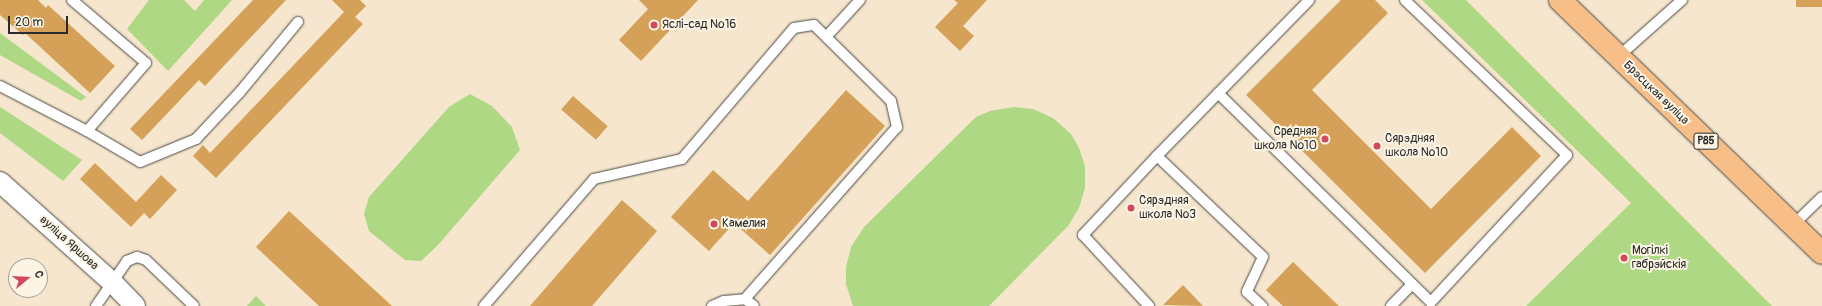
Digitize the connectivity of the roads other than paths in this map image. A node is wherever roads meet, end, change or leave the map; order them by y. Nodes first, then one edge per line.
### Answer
1 (72, 0) edge
2 (860, 0) edge
3 (1309, 0) edge
4 (1405, 0) edge
5 (1560, 0) edge
6 (1682, 0) edge
7 (298, 22) dead end
8 (827, 36) junction
9 (1618, 58) junction
10 (0, 86) edge
11 (1218, 93) junction
12 (87, 131) junction
13 (1157, 156) junction
14 (0, 182) edge
15 (1822, 197) edge
16 (1793, 225) junction
17 (1822, 253) edge
18 (112, 282) junction
19 (1412, 284) junction
20 (745, 299) junction
21 (96, 306) edge
22 (135, 306) edge
23 (194, 306) edge
24 (484, 306) edge
25 (712, 306) edge
26 (754, 306) edge
27 (1149, 306) edge
28 (1262, 306) edge
29 (1391, 306) edge

1 - 12 lane
2 - 8 lane
3 - 11 lane
4 - 19 lane
5 - 9 main road, Брэсцкая вуліца / Р85
6 - 9 lane
7 - 12 lane
8 - 20 lane
8 - 24 lane
9 - 16 main road, Брэсцкая вуліца / Р85
10 - 12 lane
11 - 13 lane
11 - 19 lane
13 - 27 lane
13 - 28 lane
14 - 18 street, вуліца Яршова
15 - 16 lane
16 - 17 main road, Брэсцкая вуліца / Р85
18 - 21 lane
18 - 22 street, вуліца Яршова
18 - 23 lane
19 - 29 lane
20 - 25 lane
20 - 26 lane

